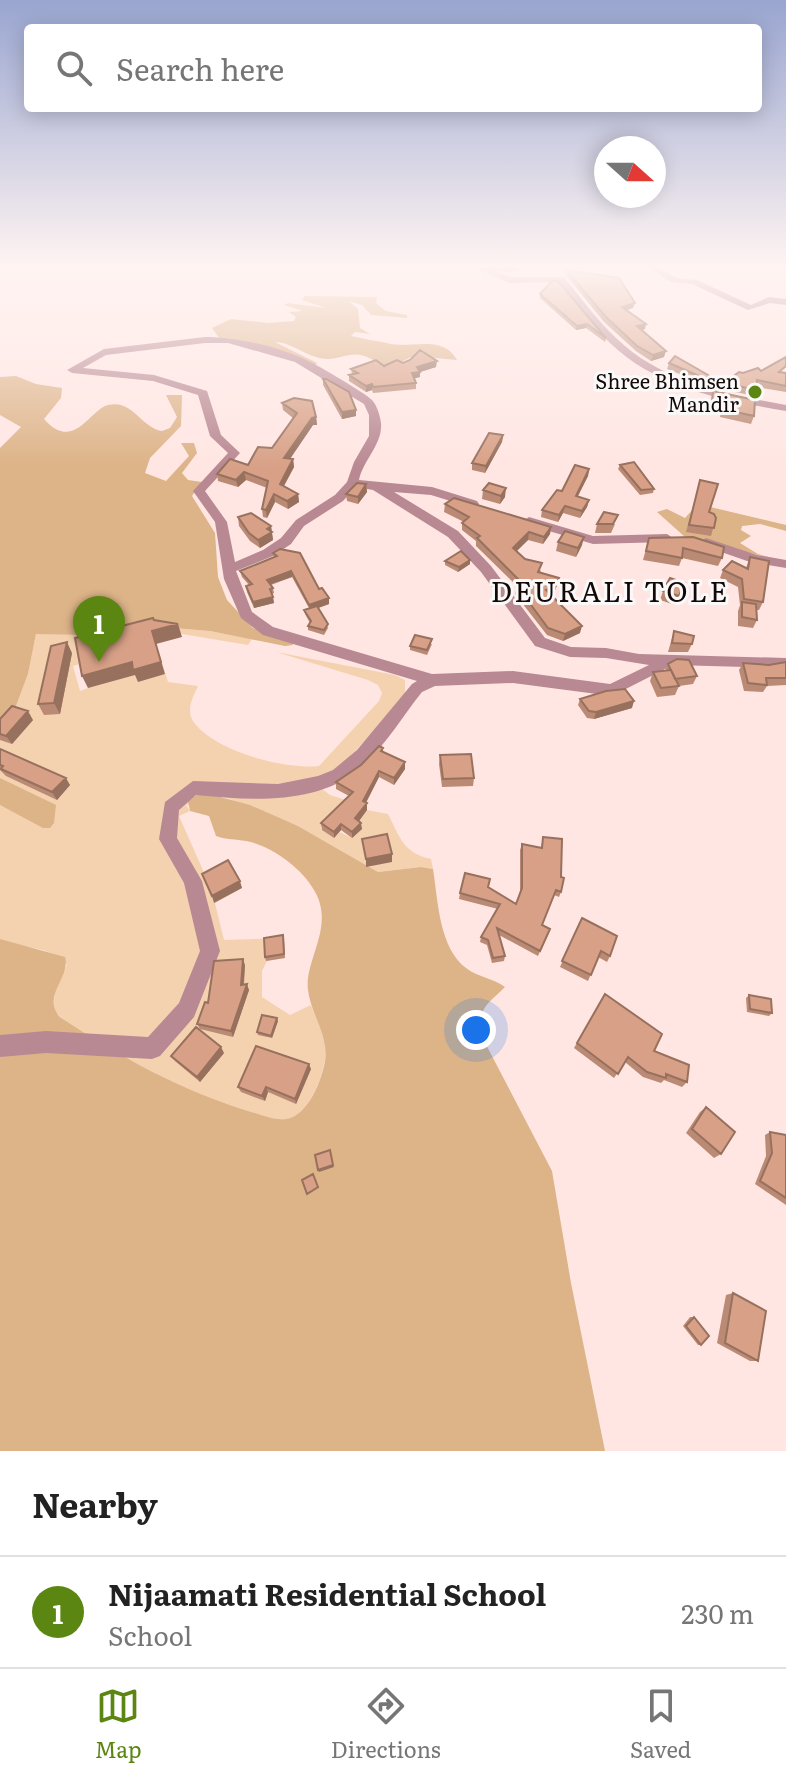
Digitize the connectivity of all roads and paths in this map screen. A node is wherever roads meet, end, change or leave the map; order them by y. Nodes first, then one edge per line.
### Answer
1 (606, 332) edge
2 (786, 408) edge
3 (353, 483) junction
4 (377, 487) junction
5 (490, 509) edge
6 (520, 518) edge
7 (675, 539) edge
8 (690, 539) edge
9 (786, 564) edge
10 (231, 568) junction
11 (669, 661) junction
12 (786, 663) edge
13 (432, 680) junction
14 (0, 1046) edge

1 - 2 street
3 - 4 street
3 - 10 street
3 - 10 street
4 - 5 street
4 - 11 street
6 - 7 street
8 - 9 street
10 - 13 street
11 - 12 street
11 - 13 street
13 - 14 street

